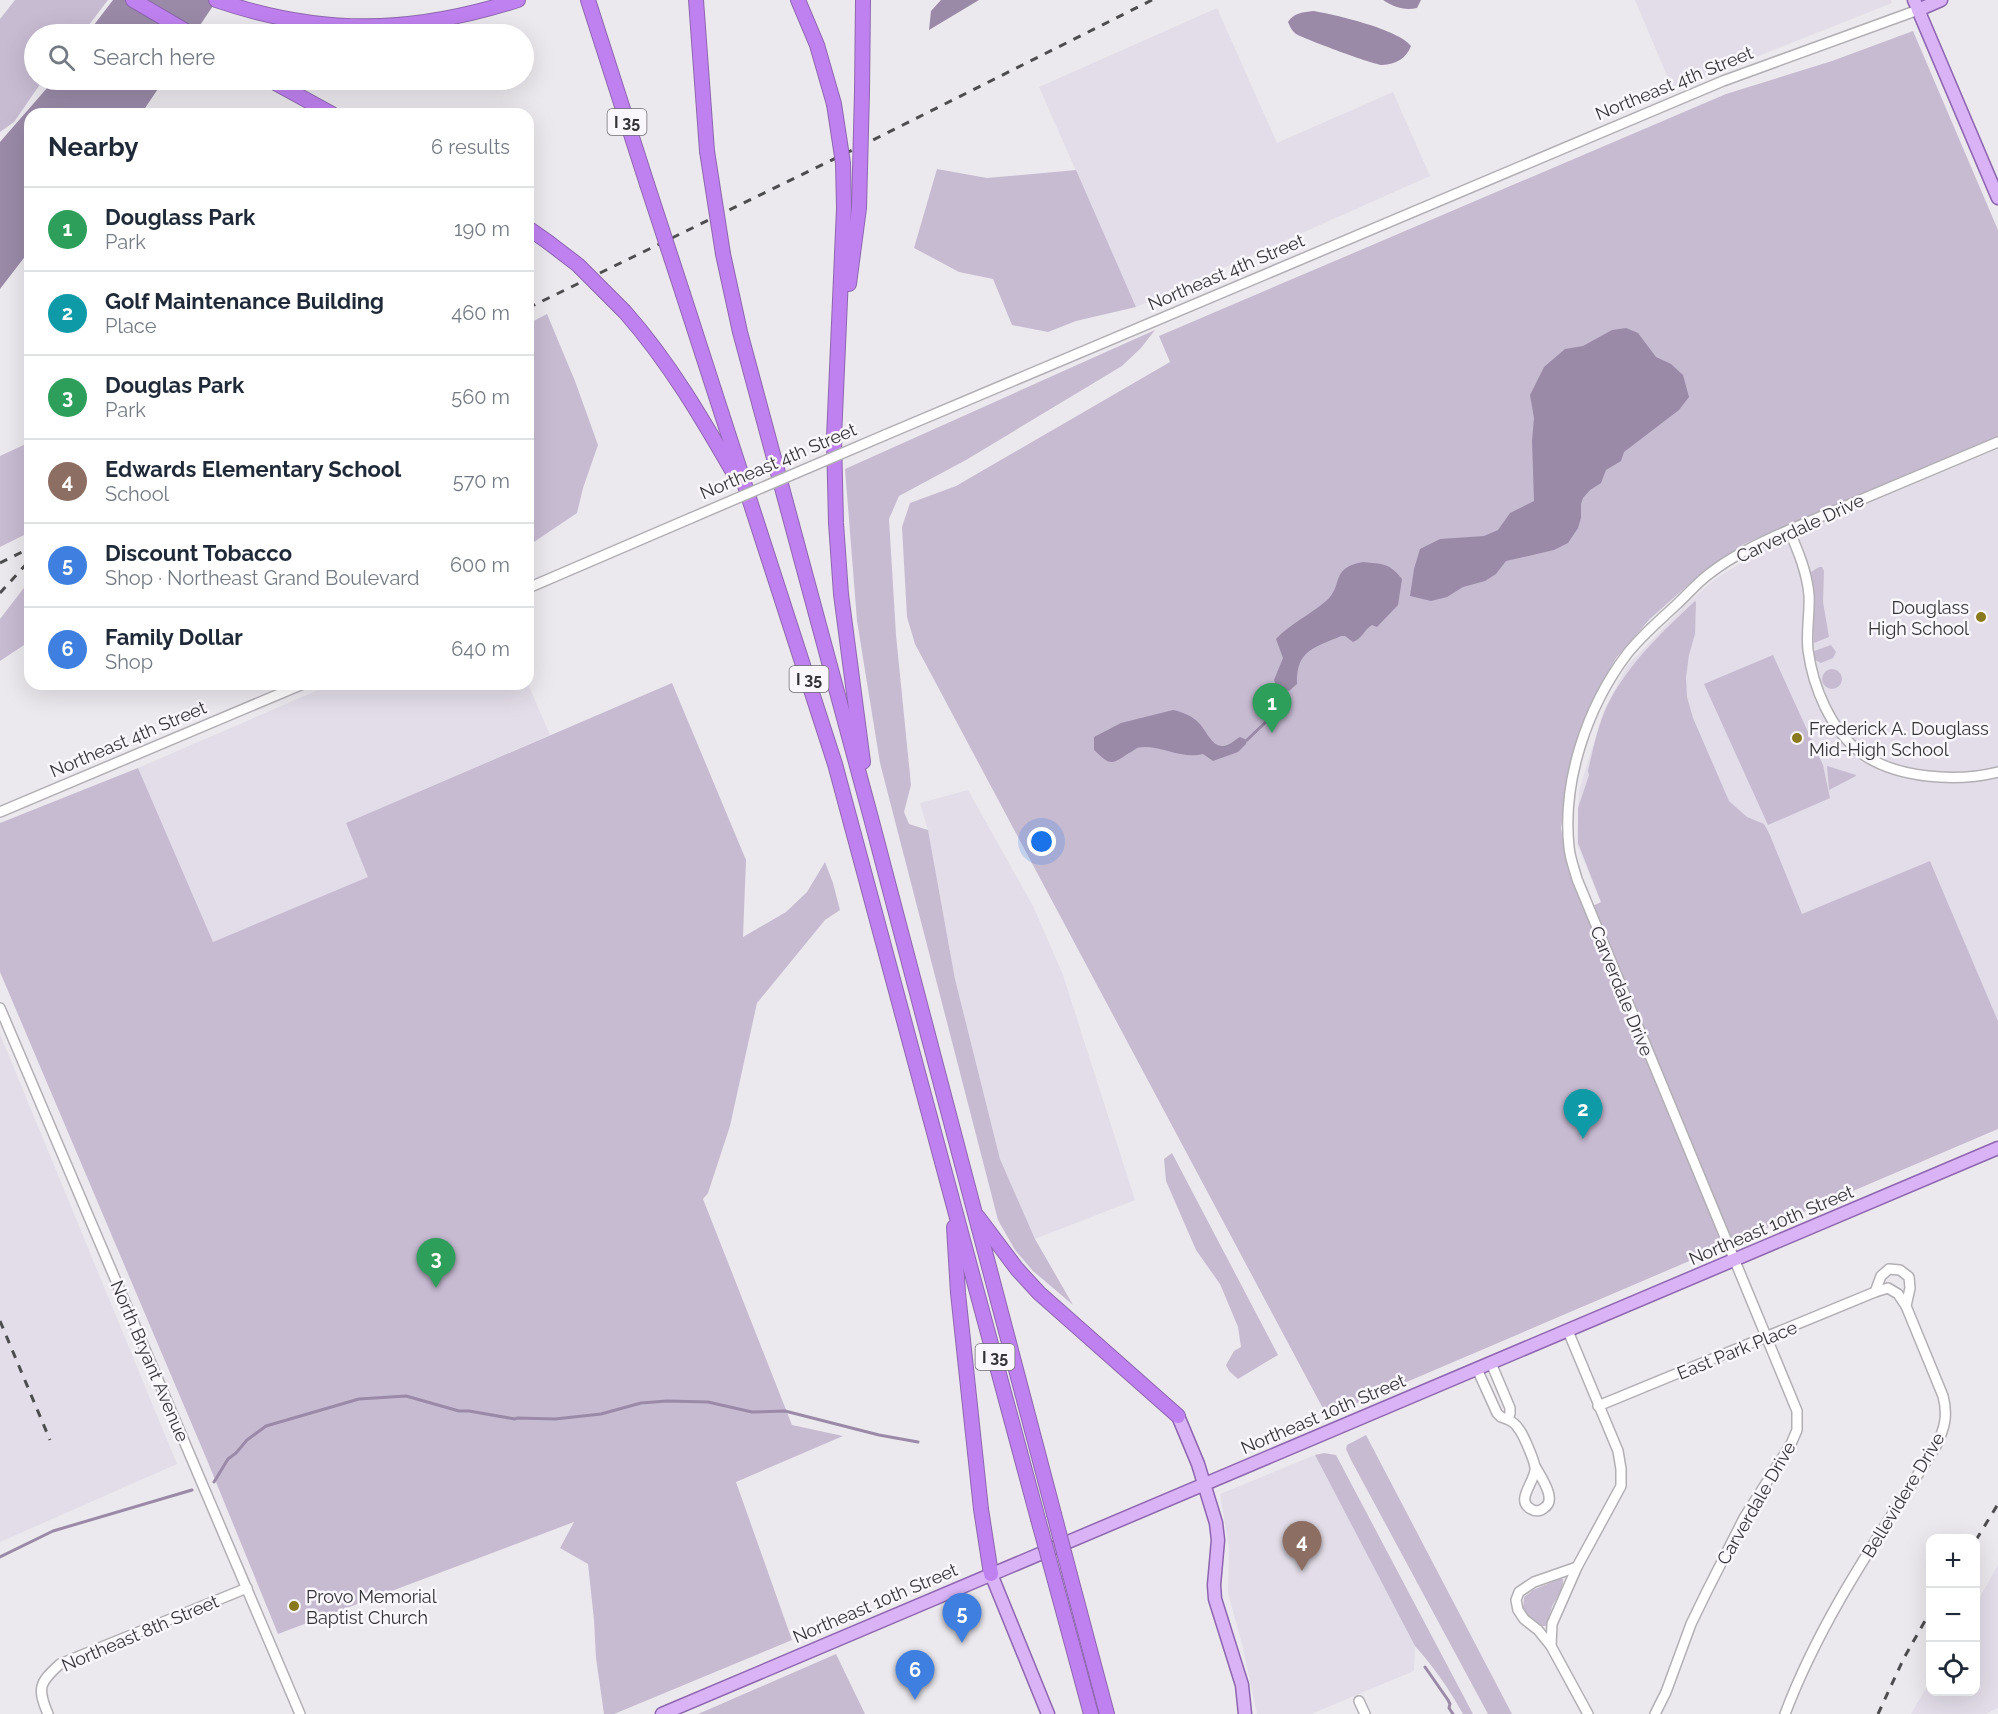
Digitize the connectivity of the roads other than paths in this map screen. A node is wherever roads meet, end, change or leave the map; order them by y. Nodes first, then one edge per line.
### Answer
1 (133, 0) edge
2 (216, 0) edge
3 (518, 0) edge
4 (588, 0) edge
5 (696, 0) edge
6 (798, 0) edge
7 (863, 0) edge
8 (1941, 0) edge
9 (1916, 5) edge
10 (174, 24) edge
11 (330, 24) edge
12 (419, 24) edge
13 (289, 90) edge
14 (321, 108) edge
15 (1998, 198) edge
16 (534, 232) edge
17 (839, 355) junction
18 (1998, 442) edge
19 (753, 507) junction
20 (1790, 530) junction
21 (534, 585) edge
22 (289, 690) edge
23 (1998, 772) edge
24 (0, 812) edge
25 (871, 818) junction
26 (0, 1008) edge
27 (1998, 1148) edge
28 (951, 1195) junction
29 (974, 1212) junction
30 (1734, 1261) junction
31 (1875, 1292) junction
32 (1906, 1306) junction
33 (1568, 1331) junction
34 (1766, 1339) junction
35 (1491, 1363) junction
36 (1477, 1369) junction
37 (1598, 1406) junction
38 (1178, 1416) joint
39 (1507, 1419) junction
40 (1535, 1466) dead end
41 (1204, 1484) junction
42 (1577, 1567) junction
43 (991, 1574) junction
44 (247, 1588) junction
45 (1551, 1646) junction
46 (1359, 1701) dead end
47 (48, 1714) edge
48 (300, 1714) edge
49 (662, 1714) edge
50 (1048, 1714) edge
51 (1091, 1714) edge
52 (1107, 1714) edge
53 (1245, 1714) edge
54 (1365, 1714) edge
55 (1588, 1714) edge
56 (1655, 1714) edge
57 (1785, 1714) edge

1 - 10 highway
2 - 11 highway
3 - 12 highway
4 - 19 highway, I 35, bridge
5 - 25 highway, I 35, bridge
6 - 17 highway, bridge
7 - 17 highway, bridge
8 - 9 main road, Northeast 4th Street
9 - 15 main road
9 - 21 street, Northeast 4th Street, bridge
13 - 14 highway
16 - 19 highway, bridge
17 - 25 highway
18 - 20 street, Carverdale Drive
19 - 28 highway, I 35
20 - 23 street
20 - 30 street, Carverdale Drive
22 - 24 street, Northeast 4th Street
25 - 29 highway, I 35
26 - 44 street, North Bryant Avenue
27 - 30 main road, Northeast 10th Street
28 - 43 highway
28 - 51 highway, I 35, bridge
29 - 38 highway
29 - 52 highway, I 35, bridge
30 - 33 main road, Northeast 10th Street
30 - 34 street, Carverdale Drive
31 - 32 street
31 - 32 street, Bellevidere Drive
31 - 34 street, East Park Place
32 - 57 street, Bellevidere Drive
33 - 35 main road, Northeast 10th Street
33 - 37 street
34 - 37 street, East Park Place
34 - 56 street, Carverdale Drive
35 - 36 main road, Northeast 10th Street
35 - 39 street
36 - 39 street
36 - 41 main road, Northeast 10th Street
37 - 42 street
38 - 41 main road
39 - 40 street
41 - 43 main road, Northeast 10th Street
41 - 53 main road
42 - 45 street
42 - 45 street
43 - 49 main road, Northeast 10th Street
43 - 50 main road
44 - 47 street, Northeast 8th Street
44 - 48 street, North Bryant Avenue
45 - 55 street
46 - 54 street

